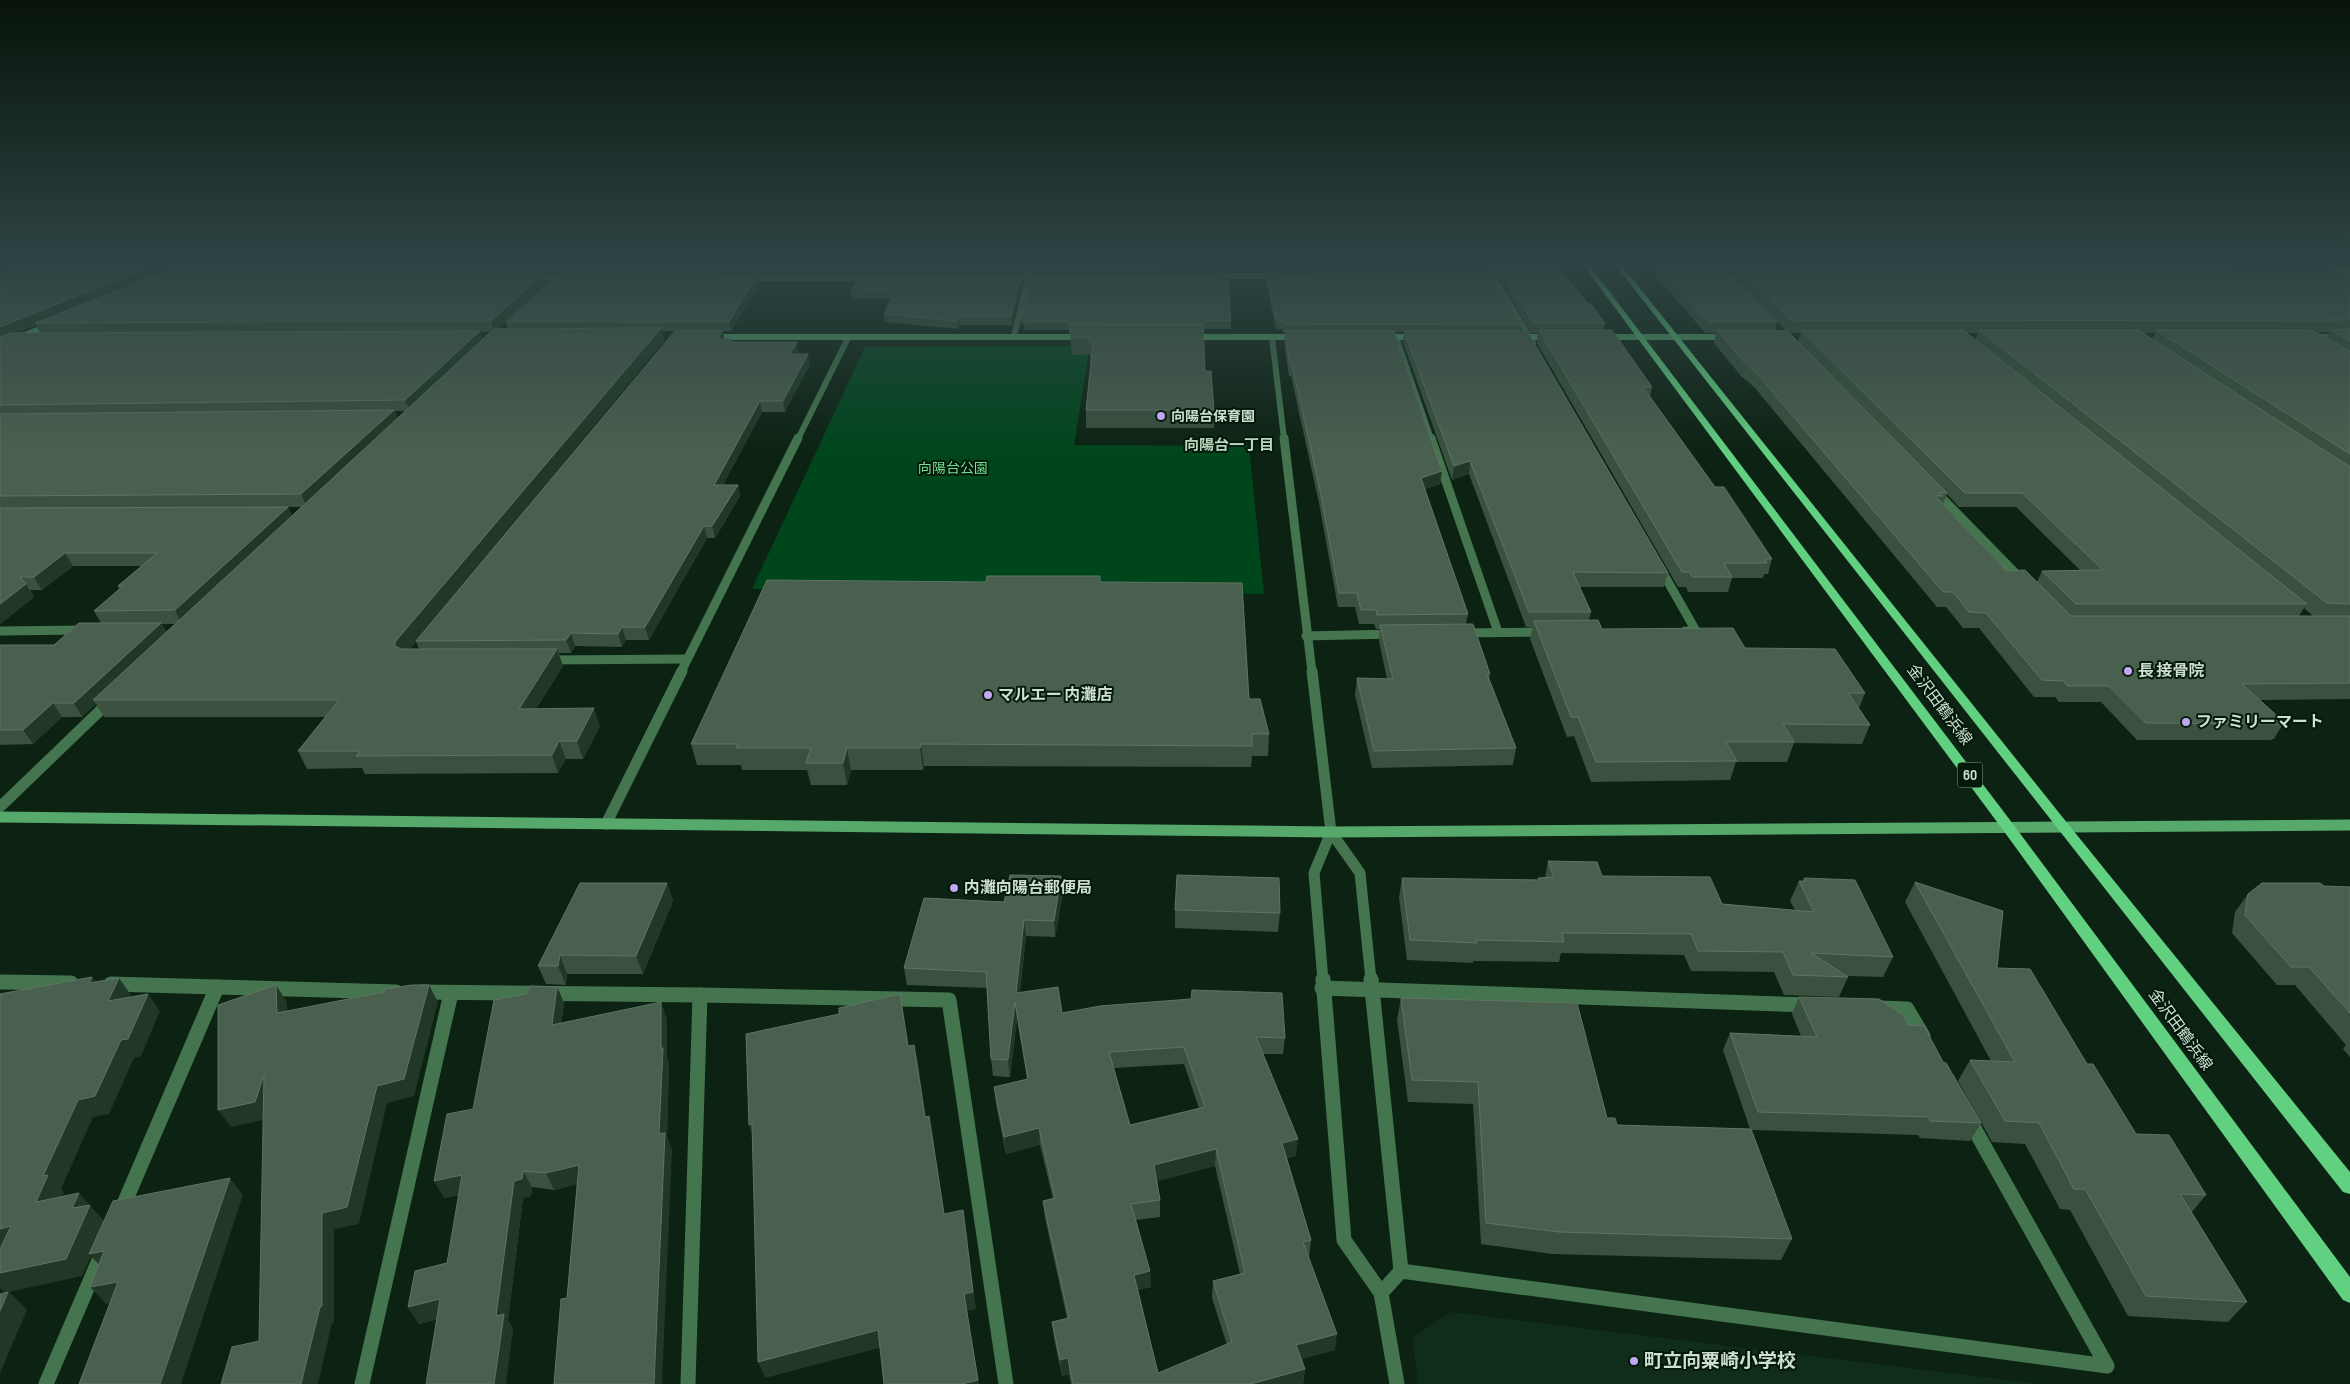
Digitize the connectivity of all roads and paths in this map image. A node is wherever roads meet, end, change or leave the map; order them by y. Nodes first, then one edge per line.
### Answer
1 (46, 327) edge
2 (1016, 327) edge
3 (1523, 327) edge
4 (1633, 327) edge
5 (1668, 327) edge
6 (704, 336) edge
7 (1014, 336) junction
8 (1640, 336) junction
9 (1094, 337) edge
10 (1183, 337) edge
11 (1272, 337) junction
12 (1301, 337) edge
13 (1377, 337) edge
14 (1396, 337) junction
15 (1425, 337) edge
16 (1510, 337) edge
17 (1529, 337) junction
18 (1558, 337) edge
19 (1595, 337) edge
20 (1676, 337) junction
21 (1739, 337) edge
22 (2350, 337) edge
23 (848, 338) junction
24 (16, 339) junction
25 (35, 339) edge
26 (0, 345) edge
27 (2319, 345) edge
28 (1539, 354) edge
29 (1930, 486) edge
30 (1652, 553) edge
31 (2025, 584) edge
32 (97, 630) edge
33 (0, 631) edge
34 (1676, 631) edge
35 (1498, 632) junction
36 (1557, 632) edge
37 (1450, 633) edge
38 (1402, 634) edge
39 (1306, 636) junction
40 (686, 659) junction
41 (537, 660) edge
42 (120, 691) edge
43 (0, 807) edge
44 (0, 817) edge
45 (606, 824) junction
46 (2350, 825) edge
47 (2008, 826) junction
48 (2063, 827) junction
49 (1331, 832) junction
50 (0, 982) edge
51 (218, 987) junction
52 (1322, 988) junction
53 (1372, 990) junction
54 (451, 993) junction
55 (700, 996) junction
56 (1828, 1006) edge
57 (1868, 1008) edge
58 (1932, 1052) edge
59 (1961, 1105) edge
60 (2350, 1186) edge
61 (116, 1222) edge
62 (108, 1240) edge
63 (1401, 1271) junction
64 (1381, 1293) junction
65 (2350, 1293) edge
66 (46, 1384) edge
67 (362, 1384) edge
68 (688, 1384) edge
69 (1006, 1384) edge
70 (1397, 1384) edge

1 - 24 street
2 - 7 street
3 - 17 street
4 - 8 main road, 金沢田鶴浜線 / 60
5 - 20 main road, 金沢田鶴浜線 / 60
6 - 23 street
7 - 9 street
7 - 23 street
8 - 19 street
8 - 20 street
8 - 47 main road, 金沢田鶴浜線 / 60
10 - 11 street
11 - 12 street
11 - 39 street
13 - 14 street
14 - 15 street
14 - 35 street
16 - 17 street
17 - 18 street
17 - 28 street
20 - 21 street
20 - 48 main road, 金沢田鶴浜線 / 60
22 - 27 street
23 - 40 street
24 - 25 street
24 - 26 street
29 - 31 street
30 - 34 street
32 - 33 street
35 - 36 street
35 - 37 street
38 - 39 street
39 - 49 street
40 - 41 street
40 - 45 street
42 - 43 street
44 - 45 street
45 - 49 street
46 - 48 street
47 - 48 street
47 - 49 street
47 - 65 main road, 金沢田鶴浜線 / 60
48 - 60 main road, 金沢田鶴浜線 / 60
49 - 52 street
49 - 53 street
50 - 51 street
51 - 54 street
51 - 61 street
52 - 53 street
52 - 64 street
53 - 56 street
53 - 63 street
54 - 55 street
54 - 67 street
55 - 68 street
55 - 69 street
57 - 58 street
59 - 63 street
62 - 66 street
63 - 64 street
64 - 70 street

